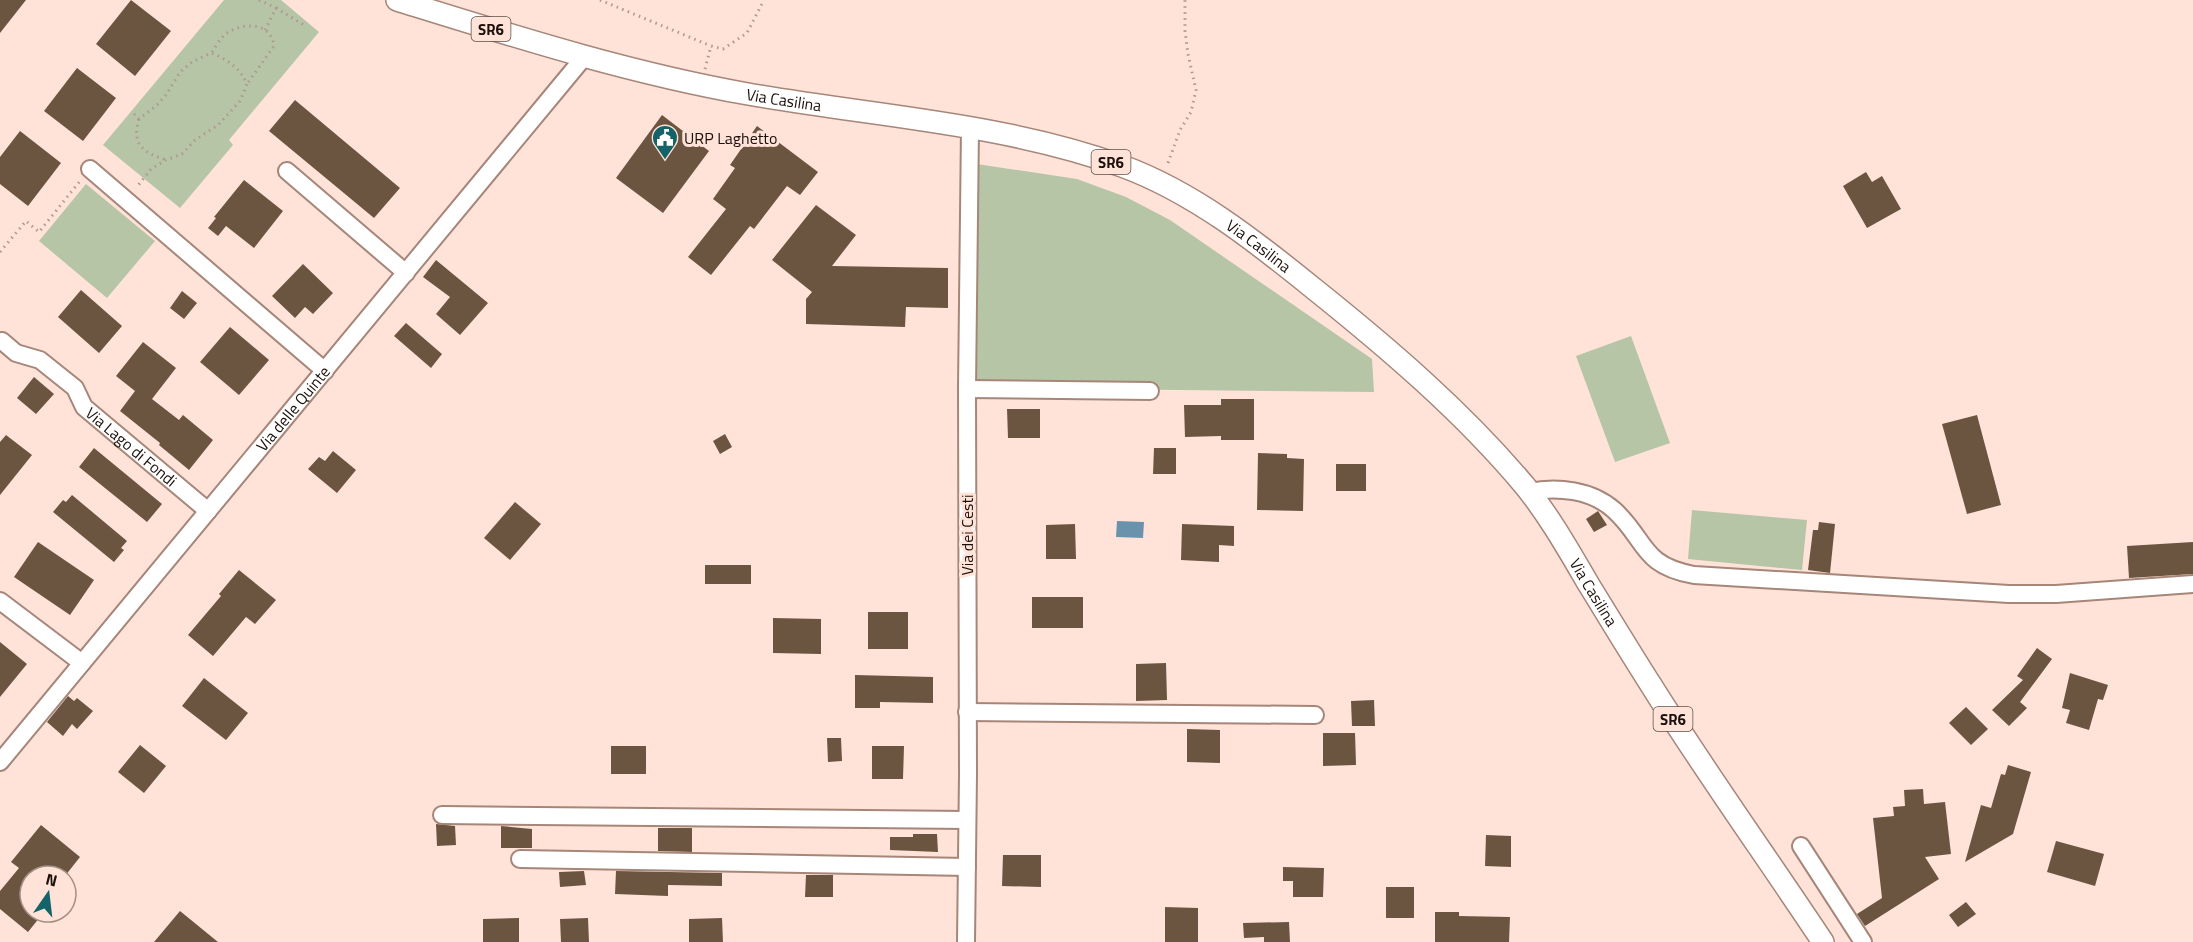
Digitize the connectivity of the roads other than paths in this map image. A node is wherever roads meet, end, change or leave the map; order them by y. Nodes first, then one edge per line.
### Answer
1 (398, 0) edge
2 (585, 56) junction
3 (970, 128) junction
4 (90, 169) road end
5 (286, 171) dead end
6 (406, 273) junction
7 (2, 341) dead end
8 (325, 371) junction
9 (967, 389) junction
10 (1150, 391) dead end
11 (1529, 492) junction
12 (208, 511) junction
13 (2193, 584) edge
14 (0, 601) edge
15 (82, 663) junction
16 (968, 712) junction
17 (1315, 715) dead end
18 (0, 762) edge
19 (442, 815) dead end
20 (967, 819) junction
21 (1801, 846) dead end
22 (520, 859) dead end
23 (967, 867) junction
24 (966, 942) edge
25 (1823, 942) edge
26 (1863, 942) edge

1 - 2 main road, Via Casilina / SR6
2 - 3 main road, Via Casilina / SR6
2 - 6 street, Via delle Quinte
3 - 9 street, Via dei Cesti
3 - 11 main road, Via Casilina / SR6
4 - 8 street
5 - 6 street
6 - 8 street, Via delle Quinte
7 - 12 street, Via Lago di Fondi
8 - 12 street, Via delle Quinte
9 - 10 street
9 - 16 street, Via dei Cesti
11 - 13 street
11 - 25 main road, Via Casilina / SR6
12 - 15 street, Via delle Quinte
14 - 15 street
15 - 18 street, Via delle Quinte
16 - 17 street
16 - 20 street, Via dei Cesti
19 - 20 street
20 - 23 street, Via dei Cesti
21 - 26 street
22 - 23 street
23 - 24 street, Via dei Cesti

